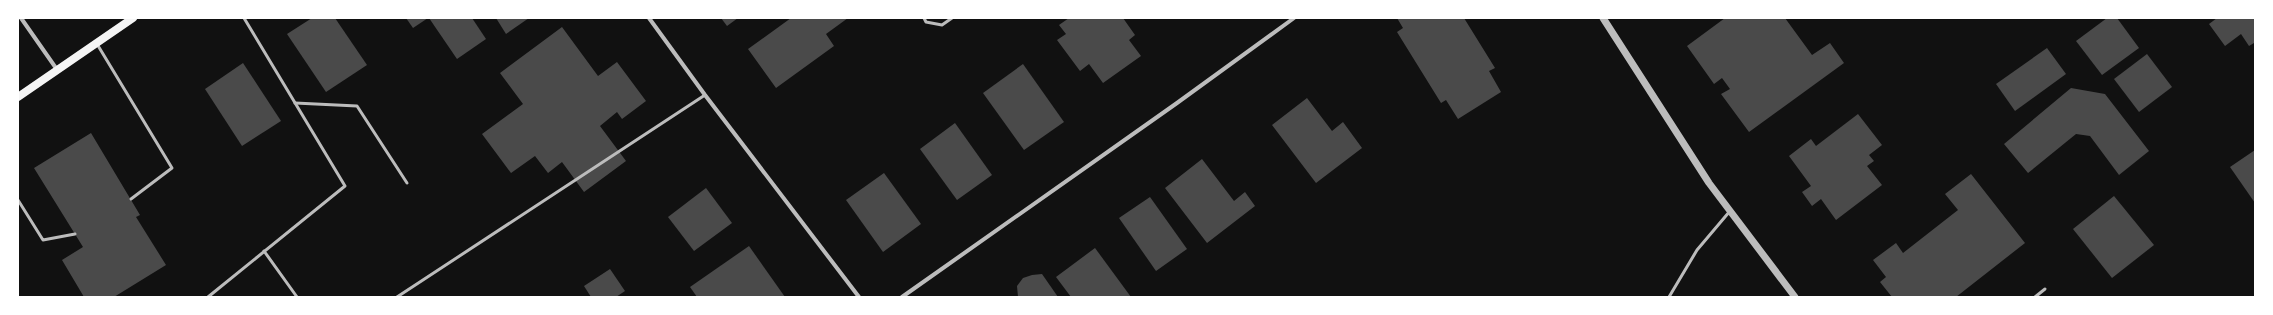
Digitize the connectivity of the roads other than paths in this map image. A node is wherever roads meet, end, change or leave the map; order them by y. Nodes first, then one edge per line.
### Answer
1 (21, 18) edge
2 (133, 18) edge
3 (244, 18) edge
4 (649, 18) edge
5 (924, 18) edge
6 (952, 18) edge
7 (1294, 18) edge
8 (1603, 18) edge
9 (96, 44) junction
10 (58, 71) junction
11 (705, 95) junction
12 (18, 97) edge
13 (295, 103) junction
14 (407, 183) dead end
15 (131, 199) dead end
16 (18, 200) edge
17 (1730, 211) junction
18 (75, 234) dead end
19 (264, 251) junction
20 (2045, 289) dead end
21 (208, 297) edge
22 (297, 297) edge
23 (397, 297) edge
24 (859, 297) edge
25 (902, 297) edge
26 (1669, 297) edge
27 (1795, 297) edge
28 (2035, 297) edge

1 - 10 street
2 - 9 main road
3 - 13 lane
4 - 11 street
5 - 6 lane
7 - 25 street
8 - 17 street
9 - 10 main road
9 - 15 lane
10 - 12 main road
11 - 23 lane
11 - 24 street
13 - 14 lane
13 - 19 lane
16 - 18 lane
17 - 26 lane
17 - 27 street
19 - 21 lane
19 - 22 lane
20 - 28 lane

